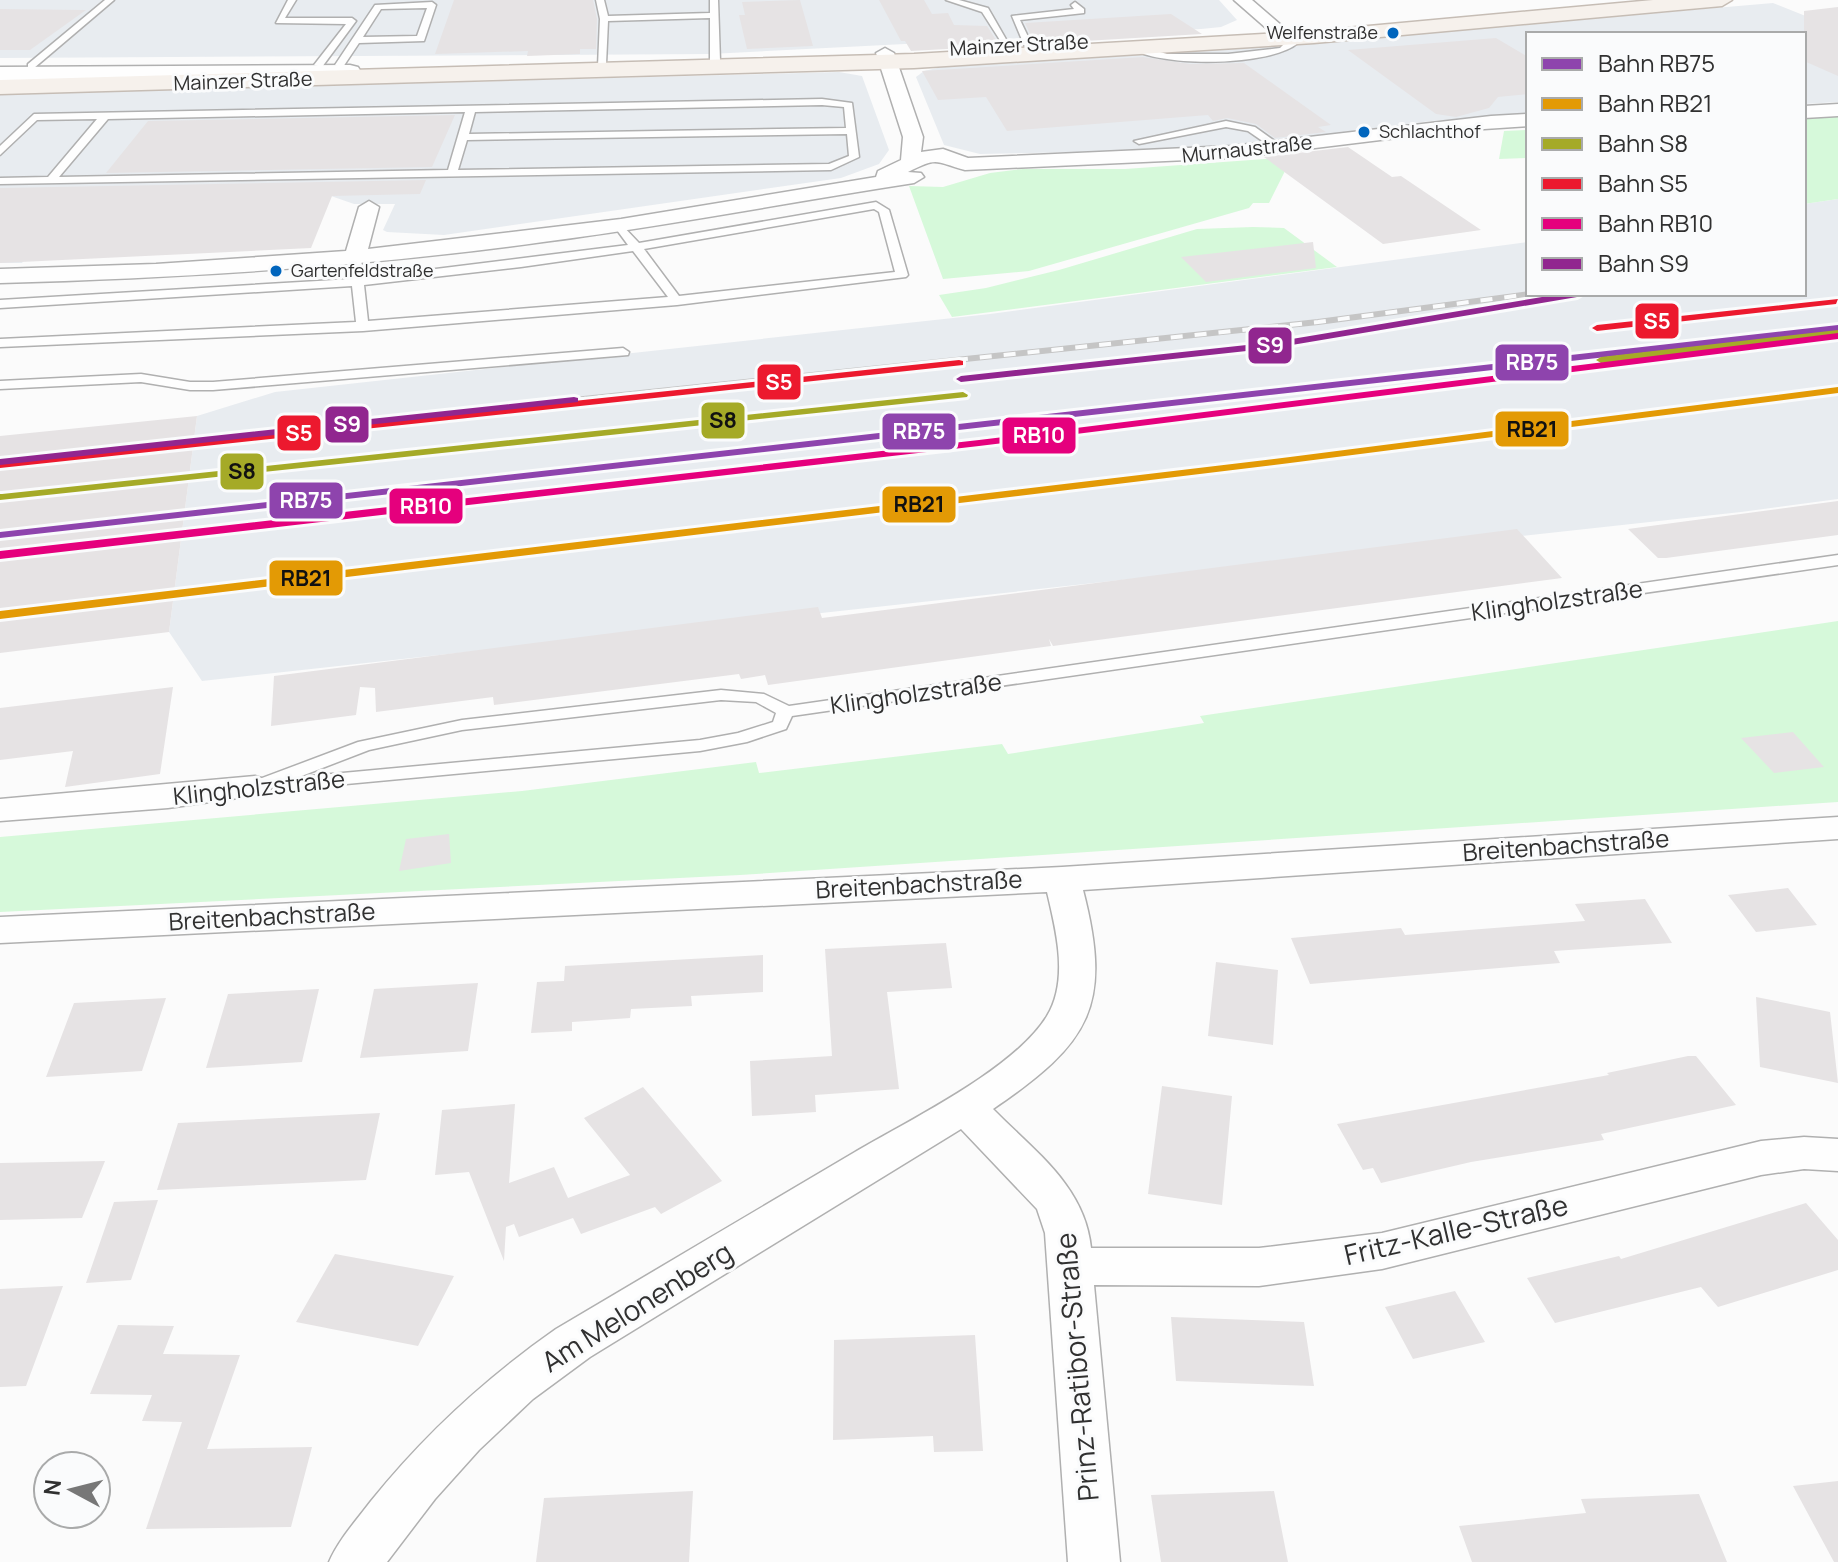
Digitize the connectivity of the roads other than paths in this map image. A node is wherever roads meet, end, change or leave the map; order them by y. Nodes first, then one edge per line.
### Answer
1 (110, 0) edge
2 (292, 0) edge
3 (600, 0) edge
4 (714, 0) edge
5 (950, 0) edge
6 (1242, 0) edge
7 (1655, 0) edge
8 (1722, 0) edge
9 (1075, 5) dead end
10 (714, 15) junction
11 (604, 19) junction
12 (1286, 35) junction
13 (356, 40) junction
14 (1018, 46) junction
15 (887, 58) junction
16 (715, 61) junction
17 (601, 64) junction
18 (329, 65) junction
19 (0, 66) edge
20 (31, 66) junction
21 (382, 66) junction
22 (260, 71) junction
23 (486, 73) junction
24 (0, 74) edge
25 (0, 87) edge
26 (471, 109) junction
27 (1838, 110) edge
28 (1806, 112) edge
29 (105, 116) junction
30 (1526, 120) edge
31 (853, 131) junction
32 (464, 137) junction
33 (913, 137) junction
34 (1139, 141) dead end
35 (1278, 147) junction
36 (0, 152) edge
37 (939, 156) junction
38 (965, 164) junction
39 (921, 172) junction
40 (452, 173) junction
41 (51, 180) junction
42 (0, 181) edge
43 (369, 207) dead end
44 (620, 226) junction
45 (636, 247) junction
46 (355, 258) junction
47 (0, 276) edge
48 (358, 282) junction
49 (677, 301) junction
50 (0, 304) edge
51 (363, 327) junction
52 (0, 343) edge
53 (623, 352) dead end
54 (0, 385) edge
55 (1838, 560) edge
56 (785, 712) junction
57 (255, 787) junction
58 (0, 810) edge
59 (1838, 828) edge
60 (1062, 879) junction
61 (0, 930) edge
62 (965, 1107) junction
63 (1838, 1155) edge
64 (1069, 1266) junction
65 (355, 1562) edge
66 (1094, 1562) edge

1 - 20 lane
2 - 18 lane
3 - 11 lane
4 - 10 lane
5 - 14 lane
6 - 12 street
7 - 12 main road, Mainzer Straße
8 - 12 main road, Mainzer Straße
9 - 14 lane
10 - 11 lane
10 - 16 lane
11 - 17 lane
12 - 14 main road, Mainzer Straße
12 - 15 main road, Mainzer Straße
13 - 13 lane
13 - 18 lane
14 - 15 main road, Mainzer Straße
15 - 16 main road, Mainzer Straße
15 - 23 main road, Mainzer Straße
15 - 33 street
16 - 17 main road, Mainzer Straße
17 - 21 main road, Mainzer Straße
18 - 20 main road, Mainzer Straße
18 - 21 main road, Mainzer Straße
19 - 20 main road, Mainzer Straße
21 - 22 street, Mainzer Straße
22 - 23 street, Mainzer Straße
22 - 24 street, Mainzer Straße
23 - 25 main road, Mainzer Straße
26 - 29 lane
26 - 31 lane
26 - 32 lane
27 - 28 street
29 - 36 lane
29 - 41 lane
30 - 35 street, Murnaustraße
31 - 32 lane
31 - 40 lane
32 - 40 lane
33 - 37 street
33 - 39 street
34 - 35 lane
35 - 38 street, Murnaustraße
37 - 38 street
37 - 39 street
38 - 39 street
39 - 44 street
40 - 41 lane
41 - 42 lane
43 - 46 street
44 - 45 lane
44 - 46 street
45 - 48 lane
45 - 49 lane
45 - 49 lane
46 - 47 street
46 - 48 lane
48 - 50 lane
48 - 51 lane
49 - 51 lane
51 - 52 lane
53 - 54 lane
55 - 56 lane, Klingholzstraße
56 - 57 lane, Klingholzstraße
56 - 57 lane
57 - 58 street, Klingholzstraße
59 - 60 street, Breitenbachstraße
60 - 61 street, Breitenbachstraße
60 - 62 street
62 - 64 street, Prinz-Ratibor-Straße
62 - 65 street, Am Melonenberg
63 - 64 street, Fritz-Kalle-Straße
64 - 66 street, Prinz-Ratibor-Straße

